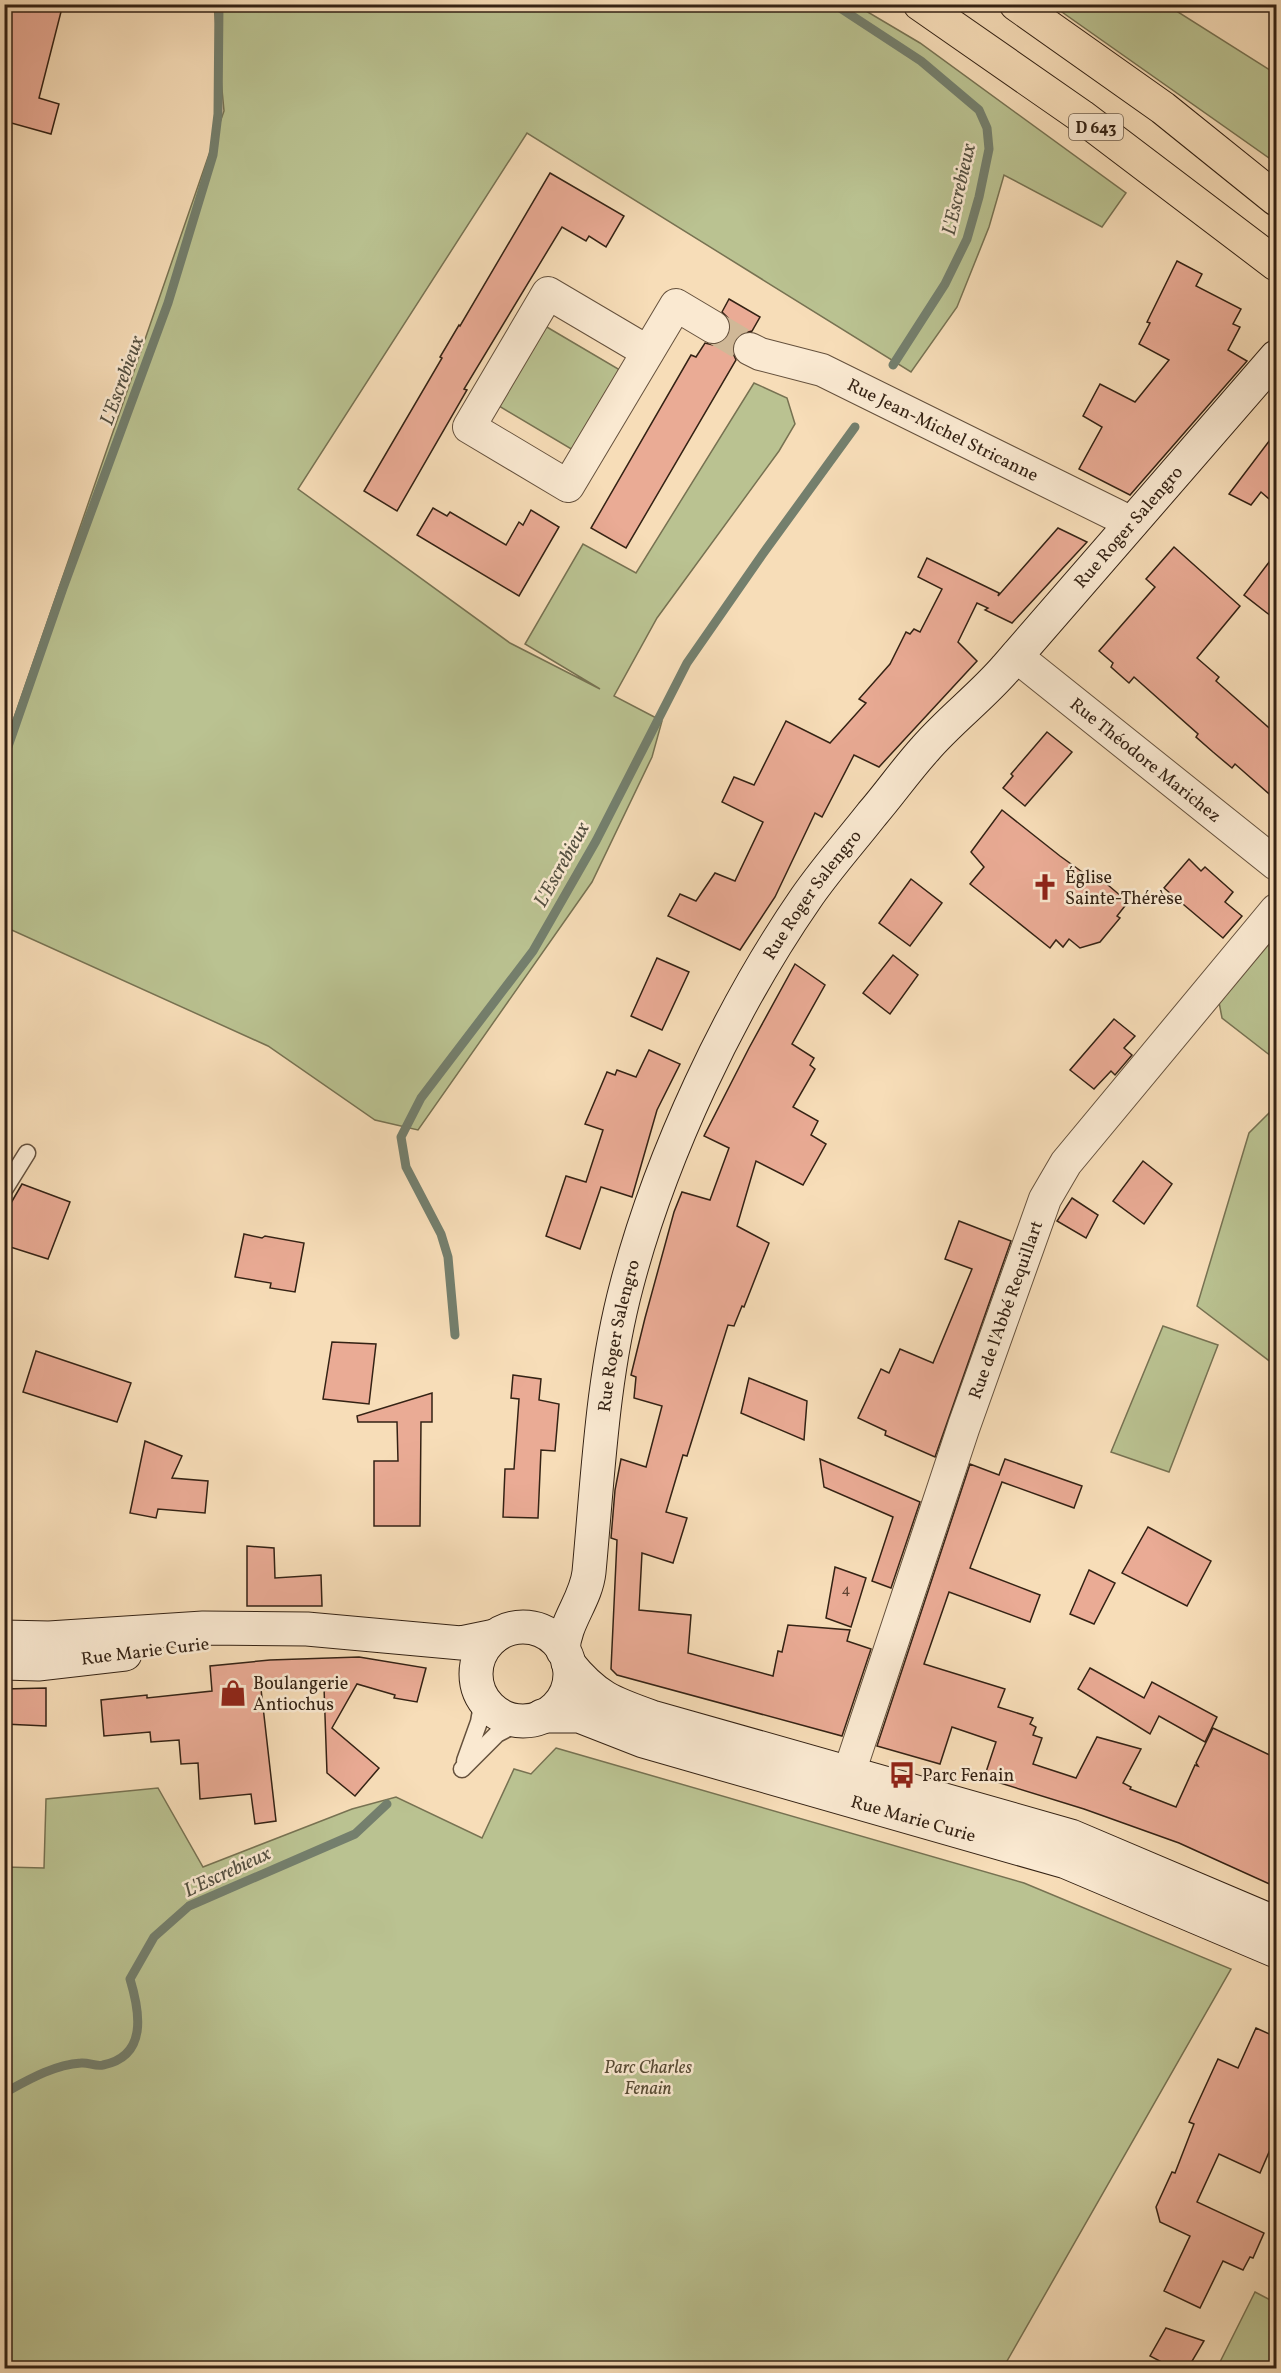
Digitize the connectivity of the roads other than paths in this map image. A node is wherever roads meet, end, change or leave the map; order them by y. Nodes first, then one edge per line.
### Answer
1 (920, 4) edge
2 (1016, 4) edge
3 (1276, 199) edge
4 (1271, 260) edge
5 (713, 327) tunnel mouth
6 (750, 349) tunnel mouth
7 (648, 352) junction
8 (1276, 357) edge
9 (1132, 523) junction
10 (1016, 656) junction
11 (1276, 864) edge
12 (1276, 910) edge
13 (27, 1153) dead end
14 (4, 1190) edge
15 (590, 1558) junction
16 (285, 1630) junction
17 (508, 1632) junction
18 (4, 1637) edge
19 (400, 1638) junction
20 (566, 1657) junction
21 (4, 1663) edge
22 (480, 1692) junction
23 (532, 1718) junction
24 (849, 1773) junction
25 (1276, 1923) edge
26 (1276, 1951) edge

1 - 4 highway, D 643
2 - 3 highway
5 - 7 street
6 - 9 street, Rue Jean-Michel Stricanne
7 - 7 street
8 - 9 street, Rue Roger Salengro
9 - 10 street, Rue Roger Salengro
10 - 11 street, Rue Théodore Marichez
10 - 15 street, Rue Roger Salengro
12 - 24 street, Rue de l'Abbé Requillart
13 - 14 lane
15 - 17 street, Rue Roger Salengro
15 - 20 street, Rue Roger Salengro
16 - 18 street, Rue Marie Curie
16 - 19 street, Rue Marie Curie
16 - 21 street, Rue Marie Curie
17 - 19 street, Rue Marie Curie
17 - 20 street
17 - 22 street
19 - 22 street, Rue Marie Curie
20 - 23 street
20 - 24 street, Rue Marie Curie
22 - 23 street
22 - 23 lane
23 - 26 street, Rue Marie Curie
24 - 25 street, Rue Marie Curie

